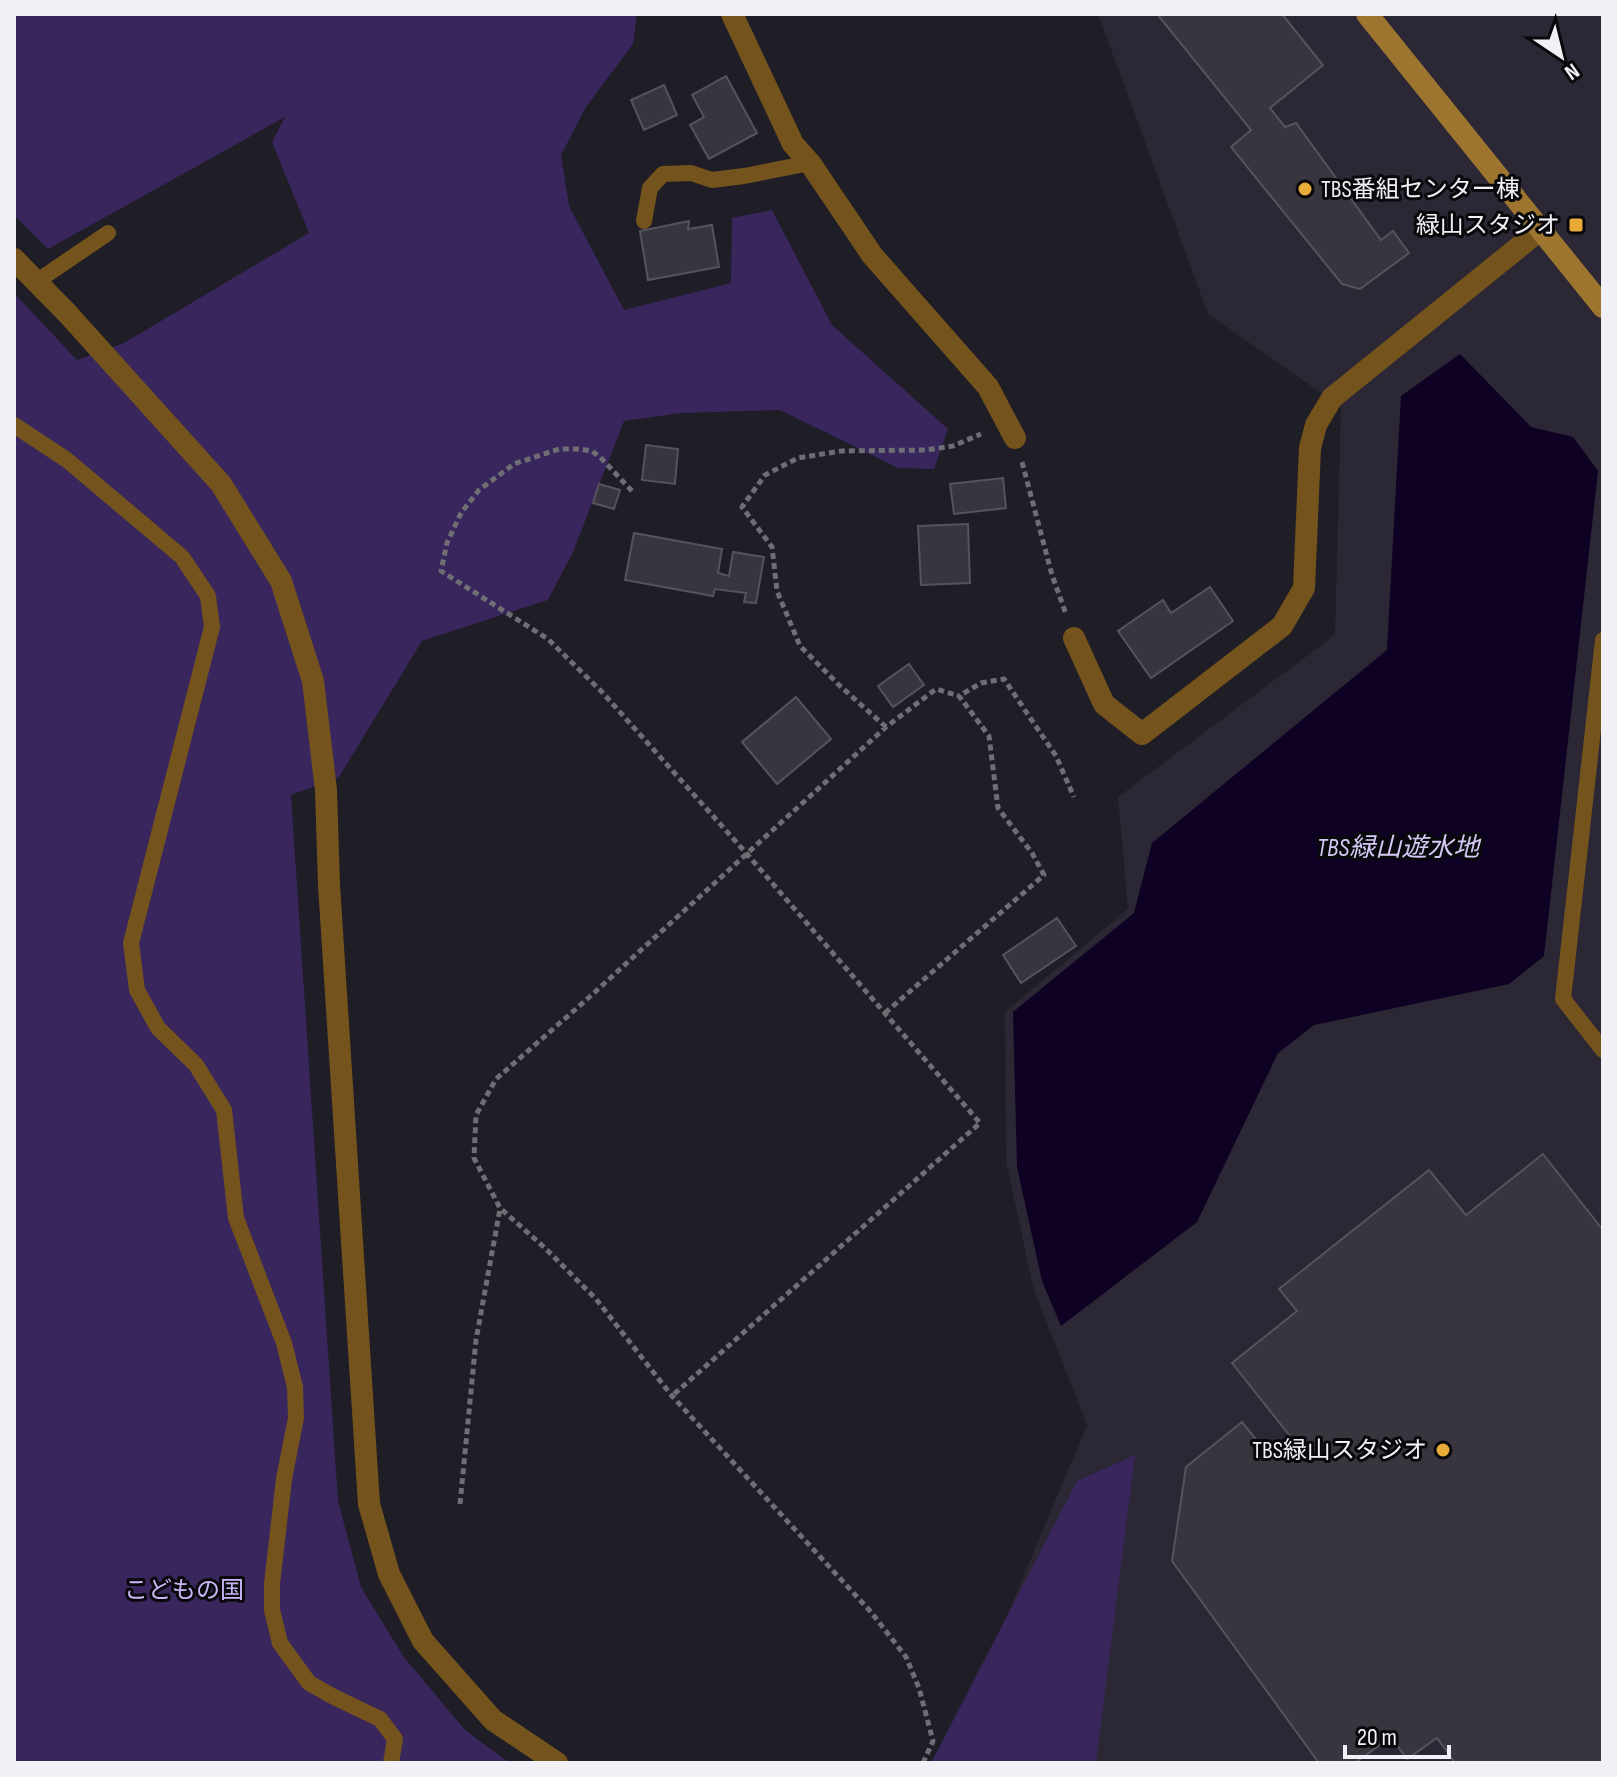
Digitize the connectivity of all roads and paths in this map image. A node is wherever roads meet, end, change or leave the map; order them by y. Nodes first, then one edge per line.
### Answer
1 (732, 14) edge
2 (1367, 14) edge
3 (810, 163) junction
4 (644, 221) dead end
5 (1540, 230) junction
6 (108, 233) dead end
7 (14, 259) edge
8 (36, 282) junction
9 (1603, 307) edge
10 (14, 425) edge
11 (1011, 430) junction
12 (632, 491) dead end
13 (1074, 638) joint
14 (1603, 640) edge
15 (959, 696) junction
16 (886, 727) junction
17 (1074, 797) dead end
18 (747, 854) junction
19 (885, 1013) junction
20 (1603, 1050) edge
21 (500, 1208) junction
22 (672, 1396) junction
23 (460, 1504) dead end
24 (391, 1763) edge
25 (557, 1763) edge
26 (923, 1763) edge

1 - 3 street
2 - 5 main road
3 - 4 lane
3 - 11 street
5 - 9 main road
5 - 13 street
6 - 8 lane
7 - 8 street
8 - 25 street
10 - 24 lane
11 - 13 path
11 - 16 path
12 - 18 path
14 - 20 lane
15 - 16 path
15 - 17 path
15 - 19 path
16 - 18 path
18 - 19 path
18 - 21 path
19 - 22 path
21 - 22 path
21 - 23 path
22 - 26 path

